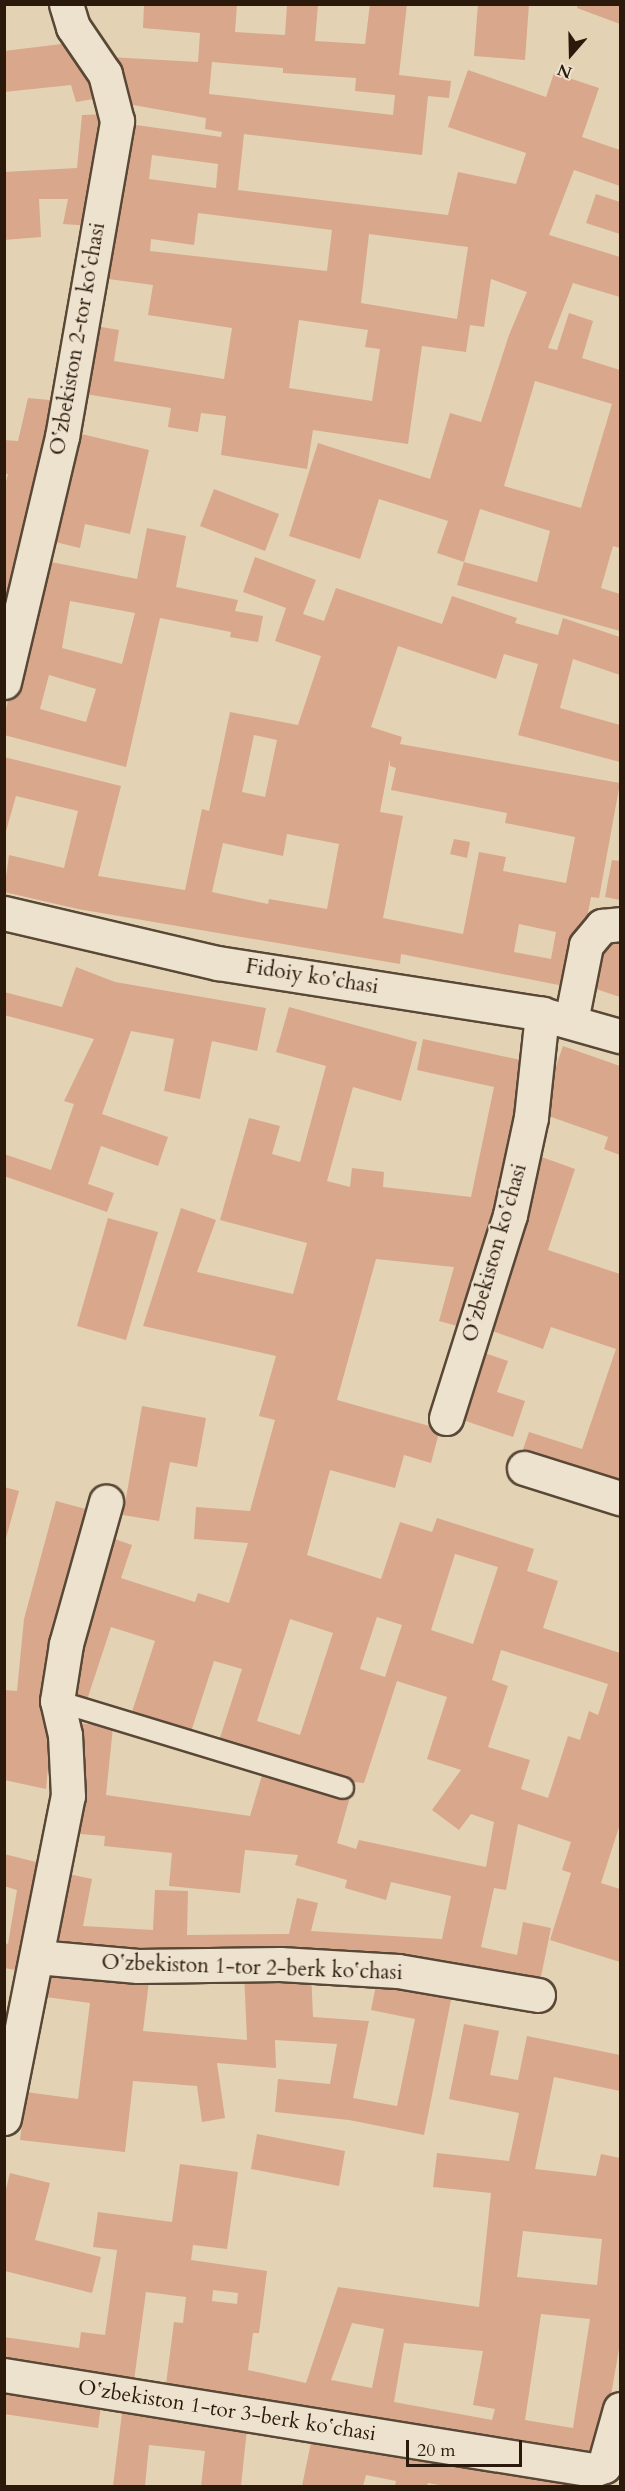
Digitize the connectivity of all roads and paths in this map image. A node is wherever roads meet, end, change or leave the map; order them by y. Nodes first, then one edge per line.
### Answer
1 (66, 4) edge
2 (4, 682) edge
3 (4, 913) edge
4 (621, 924) edge
5 (557, 1017) junction
6 (621, 1035) edge
7 (446, 1418) dead end
8 (524, 1468) dead end
9 (621, 1498) edge
10 (106, 1502) dead end
11 (57, 1701) junction
12 (343, 1788) dead end
13 (37, 1957) junction
14 (538, 1995) dead end
15 (4, 2118) edge
16 (4, 2375) edge
17 (621, 2409) edge

1 - 2 street, Oʻzbekiston 2-tor koʻchasi
3 - 5 street, Fidoiy koʻchasi
4 - 5 street, Oʻzbekiston koʻchasi
5 - 6 street, Fidoiy koʻchasi
5 - 7 street, Oʻzbekiston koʻchasi
8 - 9 street
10 - 11 street
11 - 12 lane
11 - 13 street
13 - 14 street, Oʻzbekiston 1-tor 2-berk koʻchasi
13 - 15 street
16 - 17 street, Oʻzbekiston 1-tor 3-berk koʻchasi

